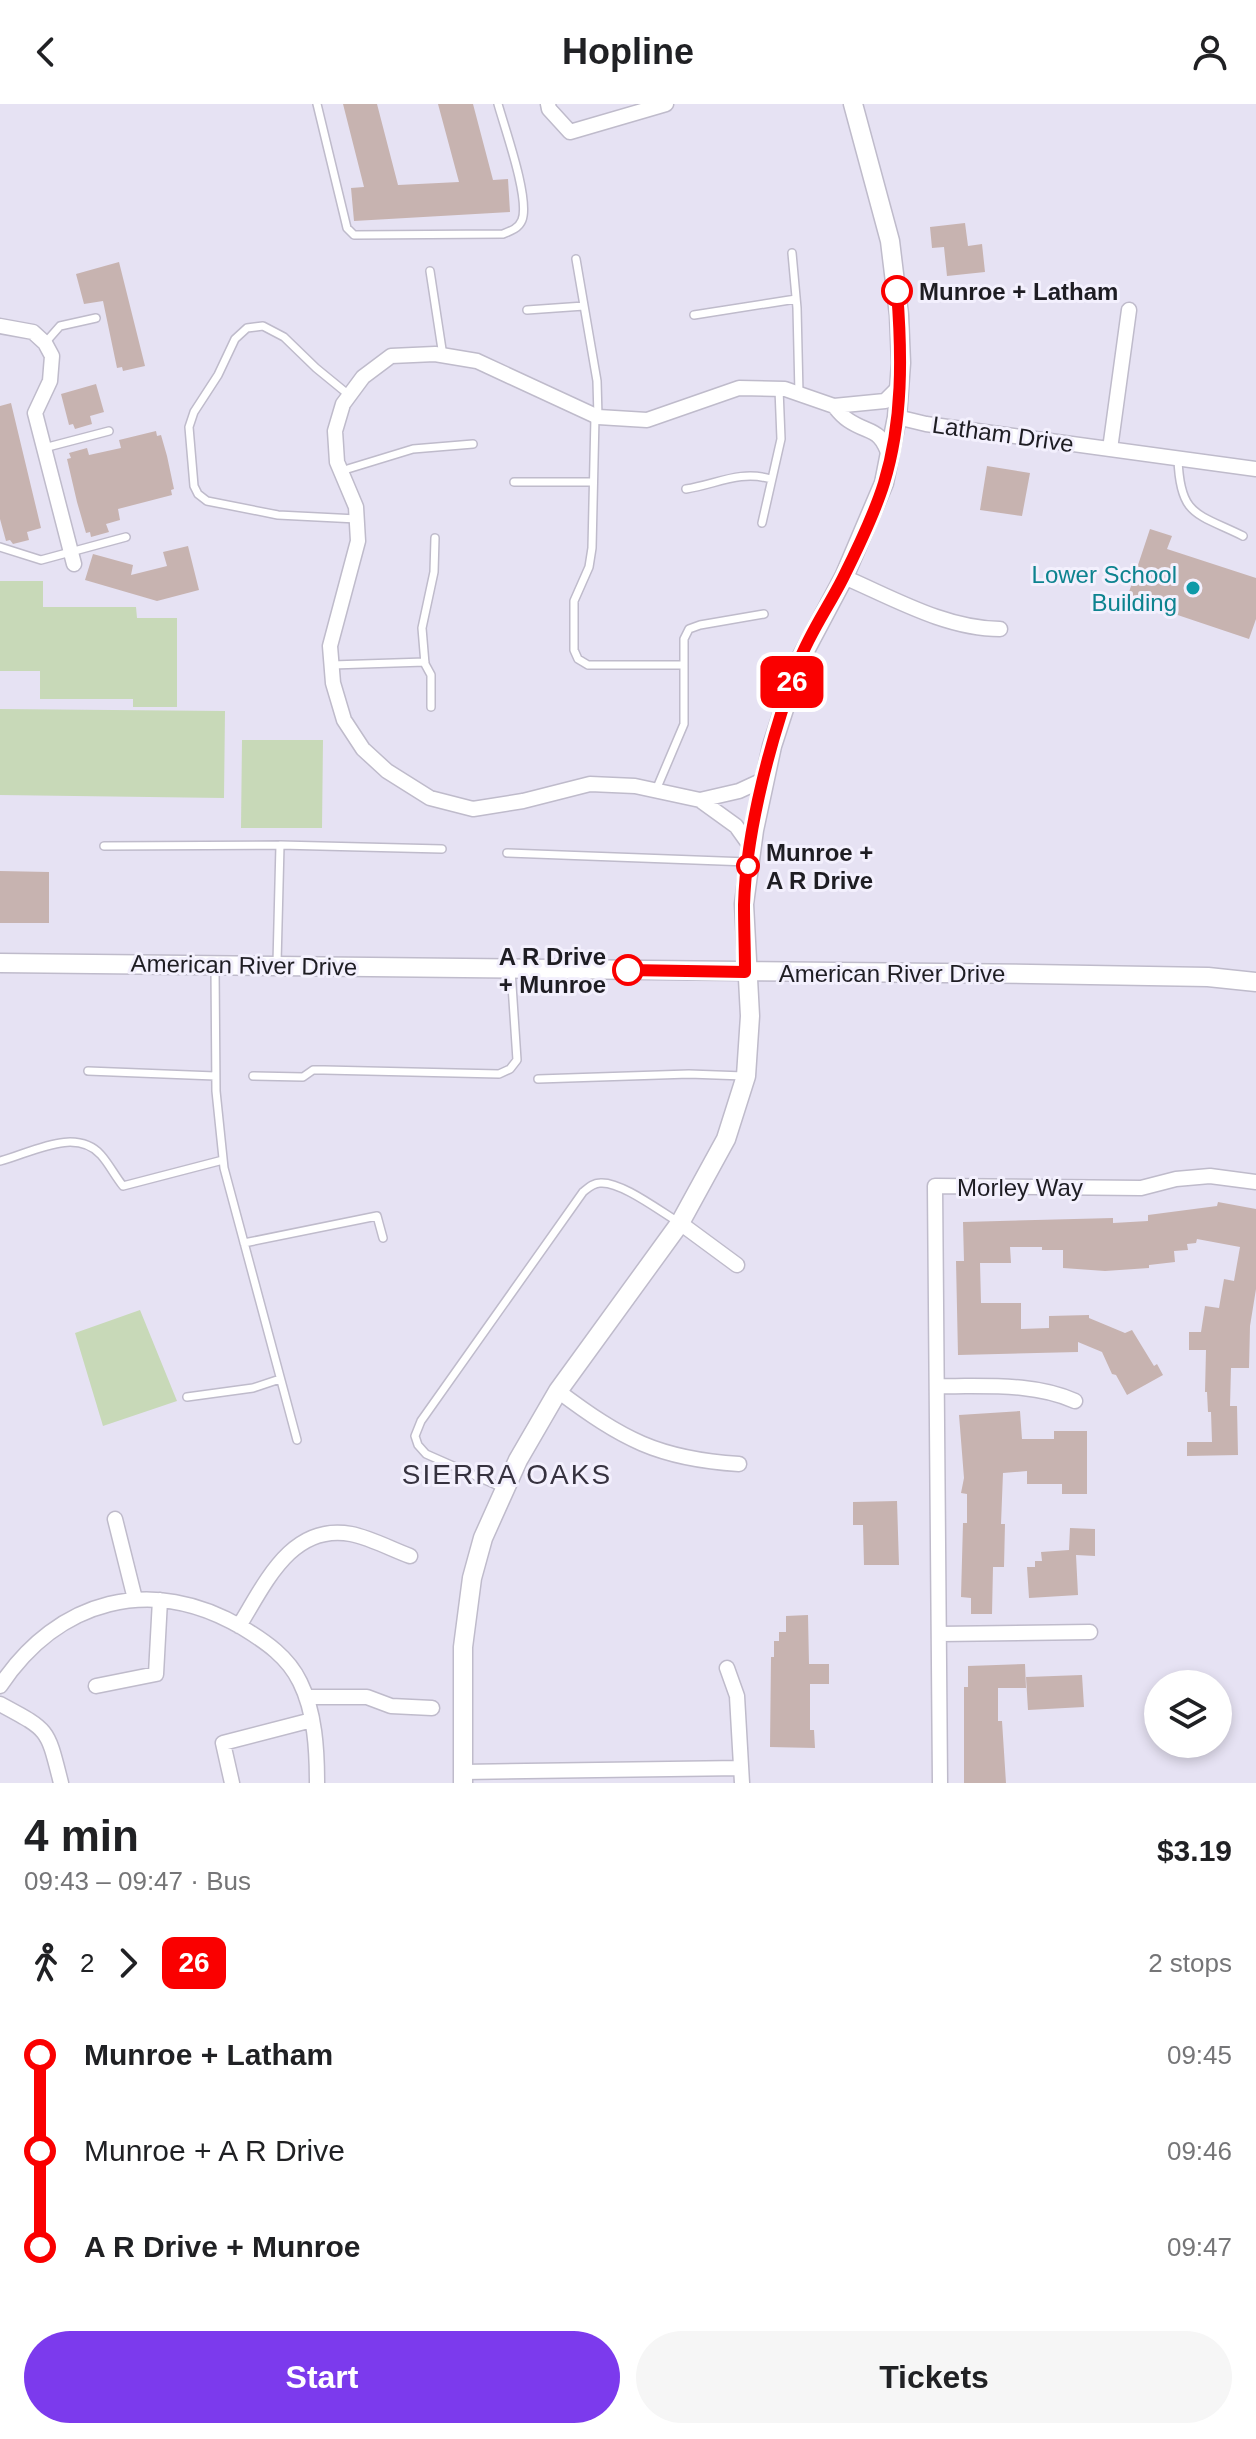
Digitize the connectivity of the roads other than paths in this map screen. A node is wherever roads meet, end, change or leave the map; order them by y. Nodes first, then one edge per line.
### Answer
1 (317, 104) edge
2 (498, 104) edge
3 (548, 104) edge
4 (666, 104) edge
5 (853, 104) edge
6 (792, 253) dead end
7 (576, 259) dead end
8 (430, 271) dead end
9 (796, 299) junction
10 (584, 306) junction
11 (527, 310) dead end
12 (1129, 310) dead end
13 (694, 315) dead end
14 (96, 318) dead end
15 (0, 326) edge
16 (45, 343) junction
17 (443, 356) junction
18 (899, 387) junction
19 (779, 389) junction
20 (799, 394) junction
21 (349, 395) junction
22 (834, 406) junction
23 (596, 417) junction
24 (897, 417) junction
25 (109, 431) dead end
26 (473, 444) dead end
27 (44, 448) junction
28 (1110, 449) junction
29 (890, 459) junction
30 (1178, 459) junction
31 (1256, 469) edge
32 (341, 471) junction
33 (771, 479) junction
34 (514, 482) dead end
35 (593, 482) junction
36 (686, 489) dead end
37 (357, 519) junction
38 (762, 523) dead end
39 (1243, 536) dead end
40 (126, 537) dead end
41 (435, 538) dead end
42 (0, 547) edge
43 (72, 558) junction
44 (844, 577) junction
45 (764, 614) dead end
46 (1000, 629) dead end
47 (425, 662) junction
48 (332, 665) junction
49 (684, 665) junction
50 (431, 707) dead end
51 (765, 779) junction
52 (656, 790) junction
53 (700, 800) junction
54 (280, 845) junction
55 (104, 846) dead end
56 (442, 849) dead end
57 (507, 853) dead end
58 (750, 854) junction
59 (0, 963) edge
60 (215, 965) junction
61 (277, 966) junction
62 (511, 968) junction
63 (745, 972) junction
64 (1256, 982) edge
65 (88, 1071) dead end
66 (215, 1076) junction
67 (253, 1076) dead end
68 (746, 1076) junction
69 (538, 1079) dead end
70 (223, 1160) junction
71 (0, 1161) edge
72 (1256, 1182) edge
73 (680, 1223) junction
74 (383, 1238) dead end
75 (244, 1243) junction
76 (737, 1265) dead end
77 (280, 1379) junction
78 (937, 1386) junction
79 (558, 1391) junction
80 (187, 1397) dead end
81 (1075, 1401) dead end
82 (297, 1440) dead end
83 (739, 1464) dead end
84 (503, 1488) junction
85 (115, 1519) dead end
86 (410, 1556) dead end
87 (135, 1599) junction
88 (160, 1600) junction
89 (239, 1626) junction
90 (1090, 1632) dead end
91 (939, 1634) junction
92 (727, 1668) dead end
93 (0, 1686) edge
94 (96, 1686) dead end
95 (306, 1697) junction
96 (0, 1704) edge
97 (432, 1708) dead end
98 (312, 1720) junction
99 (742, 1776) edge
100 (463, 1777) edge
101 (61, 1783) edge
102 (232, 1783) edge
103 (317, 1783) edge
104 (940, 1783) edge

1 - 2 lane
3 - 4 street
5 - 18 street
6 - 9 lane
7 - 10 lane
8 - 17 lane
9 - 13 lane
9 - 20 lane
10 - 11 lane
10 - 23 lane
12 - 28 street
14 - 16 lane
15 - 16 street
16 - 27 street
17 - 21 street
17 - 23 street
18 - 22 street
18 - 24 street
19 - 20 street
19 - 23 street
19 - 33 lane
20 - 22 street
21 - 32 street
21 - 37 lane
22 - 29 street
23 - 35 lane
24 - 28 street, Latham Drive
24 - 29 street
25 - 27 lane
26 - 32 lane
27 - 43 street
28 - 30 street, Latham Drive
29 - 44 street
30 - 31 street, Latham Drive
30 - 39 lane
32 - 37 street
33 - 36 lane
33 - 38 lane
34 - 35 lane
35 - 49 lane
37 - 48 street
40 - 43 lane
41 - 47 lane
42 - 43 lane
44 - 46 street
44 - 51 street
45 - 49 lane
47 - 48 lane
47 - 50 lane
48 - 52 street
49 - 52 lane
51 - 53 street
51 - 58 street
52 - 53 street
53 - 58 street
54 - 55 lane
54 - 56 lane
54 - 61 lane
57 - 58 lane
58 - 63 street
59 - 60 street, American River Drive
60 - 61 street, American River Drive
60 - 66 lane
61 - 62 street, American River Drive
62 - 63 street, American River Drive
62 - 67 lane
63 - 64 street, American River Drive
63 - 68 street
65 - 66 lane
66 - 70 lane
68 - 69 lane
68 - 73 street
70 - 71 lane
70 - 75 lane
72 - 78 street, Morley Way
73 - 76 street
73 - 79 street
73 - 84 lane
74 - 75 lane
75 - 77 lane
77 - 80 lane
77 - 82 lane
78 - 81 street
78 - 91 street, Morley Way
79 - 83 street
79 - 84 street
84 - 100 street
85 - 87 street
86 - 89 street
87 - 88 street
87 - 93 street
88 - 89 street
88 - 94 street
89 - 95 street
90 - 91 street
91 - 104 street, Morley Way
92 - 99 street
95 - 97 street
95 - 98 street
96 - 101 street
98 - 102 street
98 - 103 street
99 - 100 street

